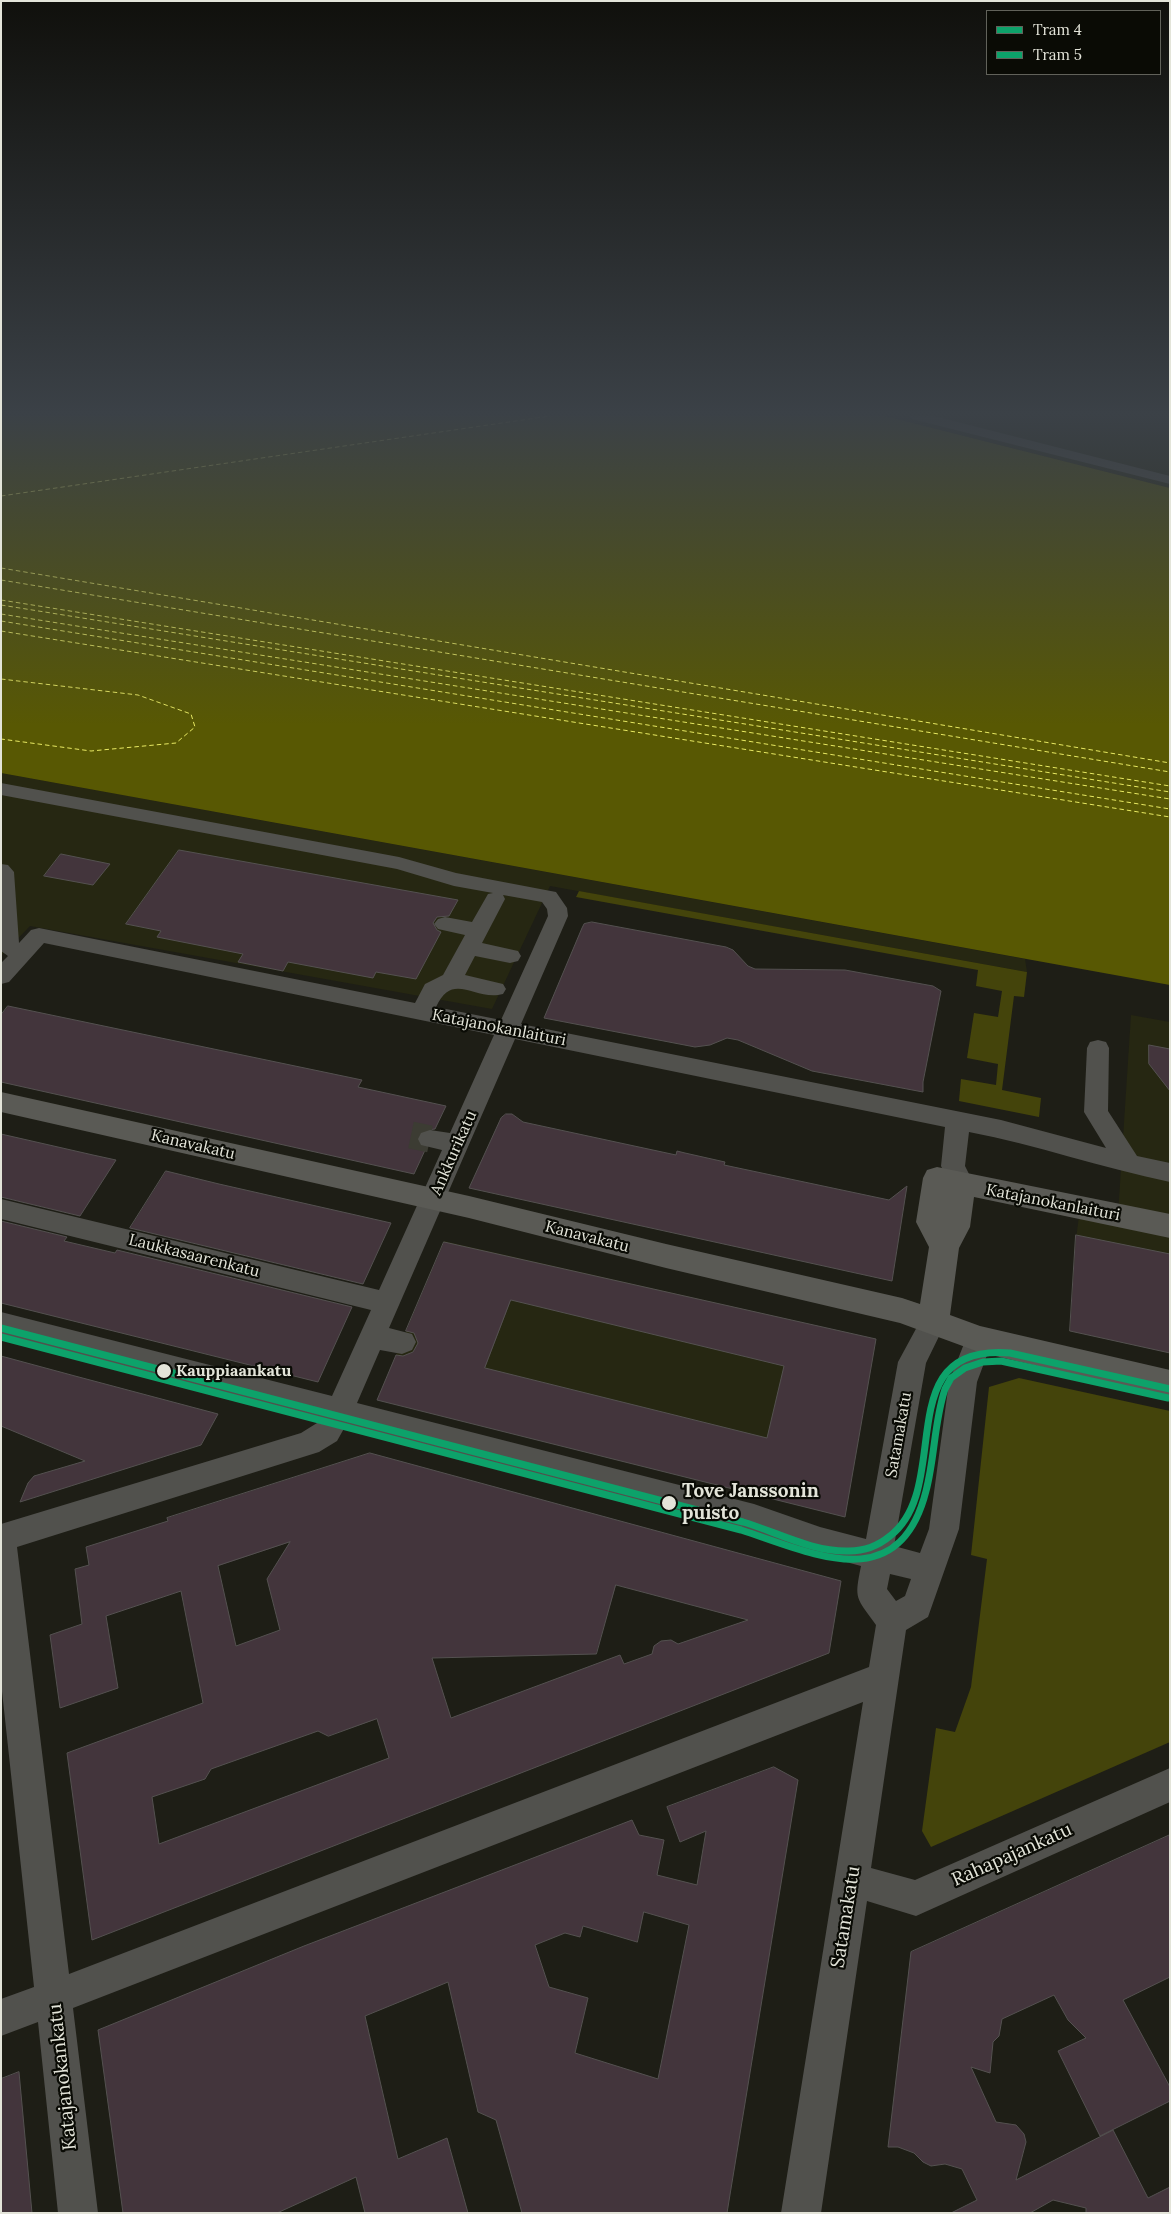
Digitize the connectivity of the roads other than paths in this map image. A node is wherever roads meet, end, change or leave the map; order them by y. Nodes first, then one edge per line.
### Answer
1 (1, 789) edge
2 (1, 870) edge
3 (495, 900) dead end
4 (445, 924) dead end
5 (473, 939) junction
6 (20, 955) junction
7 (510, 956) dead end
8 (2, 974) edge
9 (451, 980) junction
10 (495, 989) dead end
11 (422, 1013) junction
12 (509, 1030) junction
13 (1098, 1048) dead end
14 (1, 1102) edge
15 (958, 1121) junction
16 (430, 1139) tunnel mouth
17 (458, 1144) junction
18 (1129, 1164) junction
19 (1170, 1173) edge
20 (951, 1176) junction
21 (433, 1199) junction
22 (1, 1210) edge
23 (1170, 1226) edge
24 (386, 1303) junction
25 (932, 1322) junction
26 (1, 1323) edge
27 (371, 1337) junction
28 (979, 1340) junction
29 (402, 1342) dead end
30 (1170, 1384) edge
31 (339, 1410) junction
32 (1, 1539) edge
33 (877, 1556) junction
34 (930, 1570) junction
35 (892, 1621) junction
36 (883, 1678) junction
37 (1170, 1785) edge
38 (852, 1879) junction
39 (54, 1998) junction
40 (1, 2018) edge
41 (78, 2213) edge
42 (801, 2213) edge

1 - 12 street, Ankkurikatu
2 - 6 lane
3 - 5 street
4 - 5 street
5 - 7 street
5 - 9 street
6 - 8 street
6 - 11 street, Katajanokanlaituri
9 - 10 street
9 - 11 street
11 - 12 street, Katajanokanlaituri
12 - 15 street, Katajanokanlaituri
12 - 17 street, Ankkurikatu
13 - 18 street
14 - 21 main road, Kanavakatu
15 - 18 street, Katajanokanlaituri
15 - 20 street
16 - 17 street
17 - 21 street, Ankkurikatu
18 - 19 street, Katajanokanlaituri
20 - 23 main road, Katajanokanlaituri
20 - 25 main road, Satamakatu
21 - 24 street, Ankkurikatu
21 - 25 main road, Kanavakatu
22 - 24 street, Laukkasaarenkatu
24 - 27 street, Ankkurikatu
25 - 28 main road, Kanavakatu
25 - 33 street, Satamakatu
26 - 31 street
27 - 29 street
27 - 31 street, Ankkurikatu
28 - 30 main road, Kanavakatu
28 - 34 street
31 - 32 street
31 - 33 street
32 - 39 street, Katajanokankatu
33 - 34 street
33 - 35 street, Satamakatu
34 - 35 street
35 - 36 street, Satamakatu
36 - 38 street, Satamakatu
36 - 39 street
37 - 38 street, Rahapajankatu
38 - 42 street, Satamakatu
39 - 40 street
39 - 41 street, Katajanokankatu

